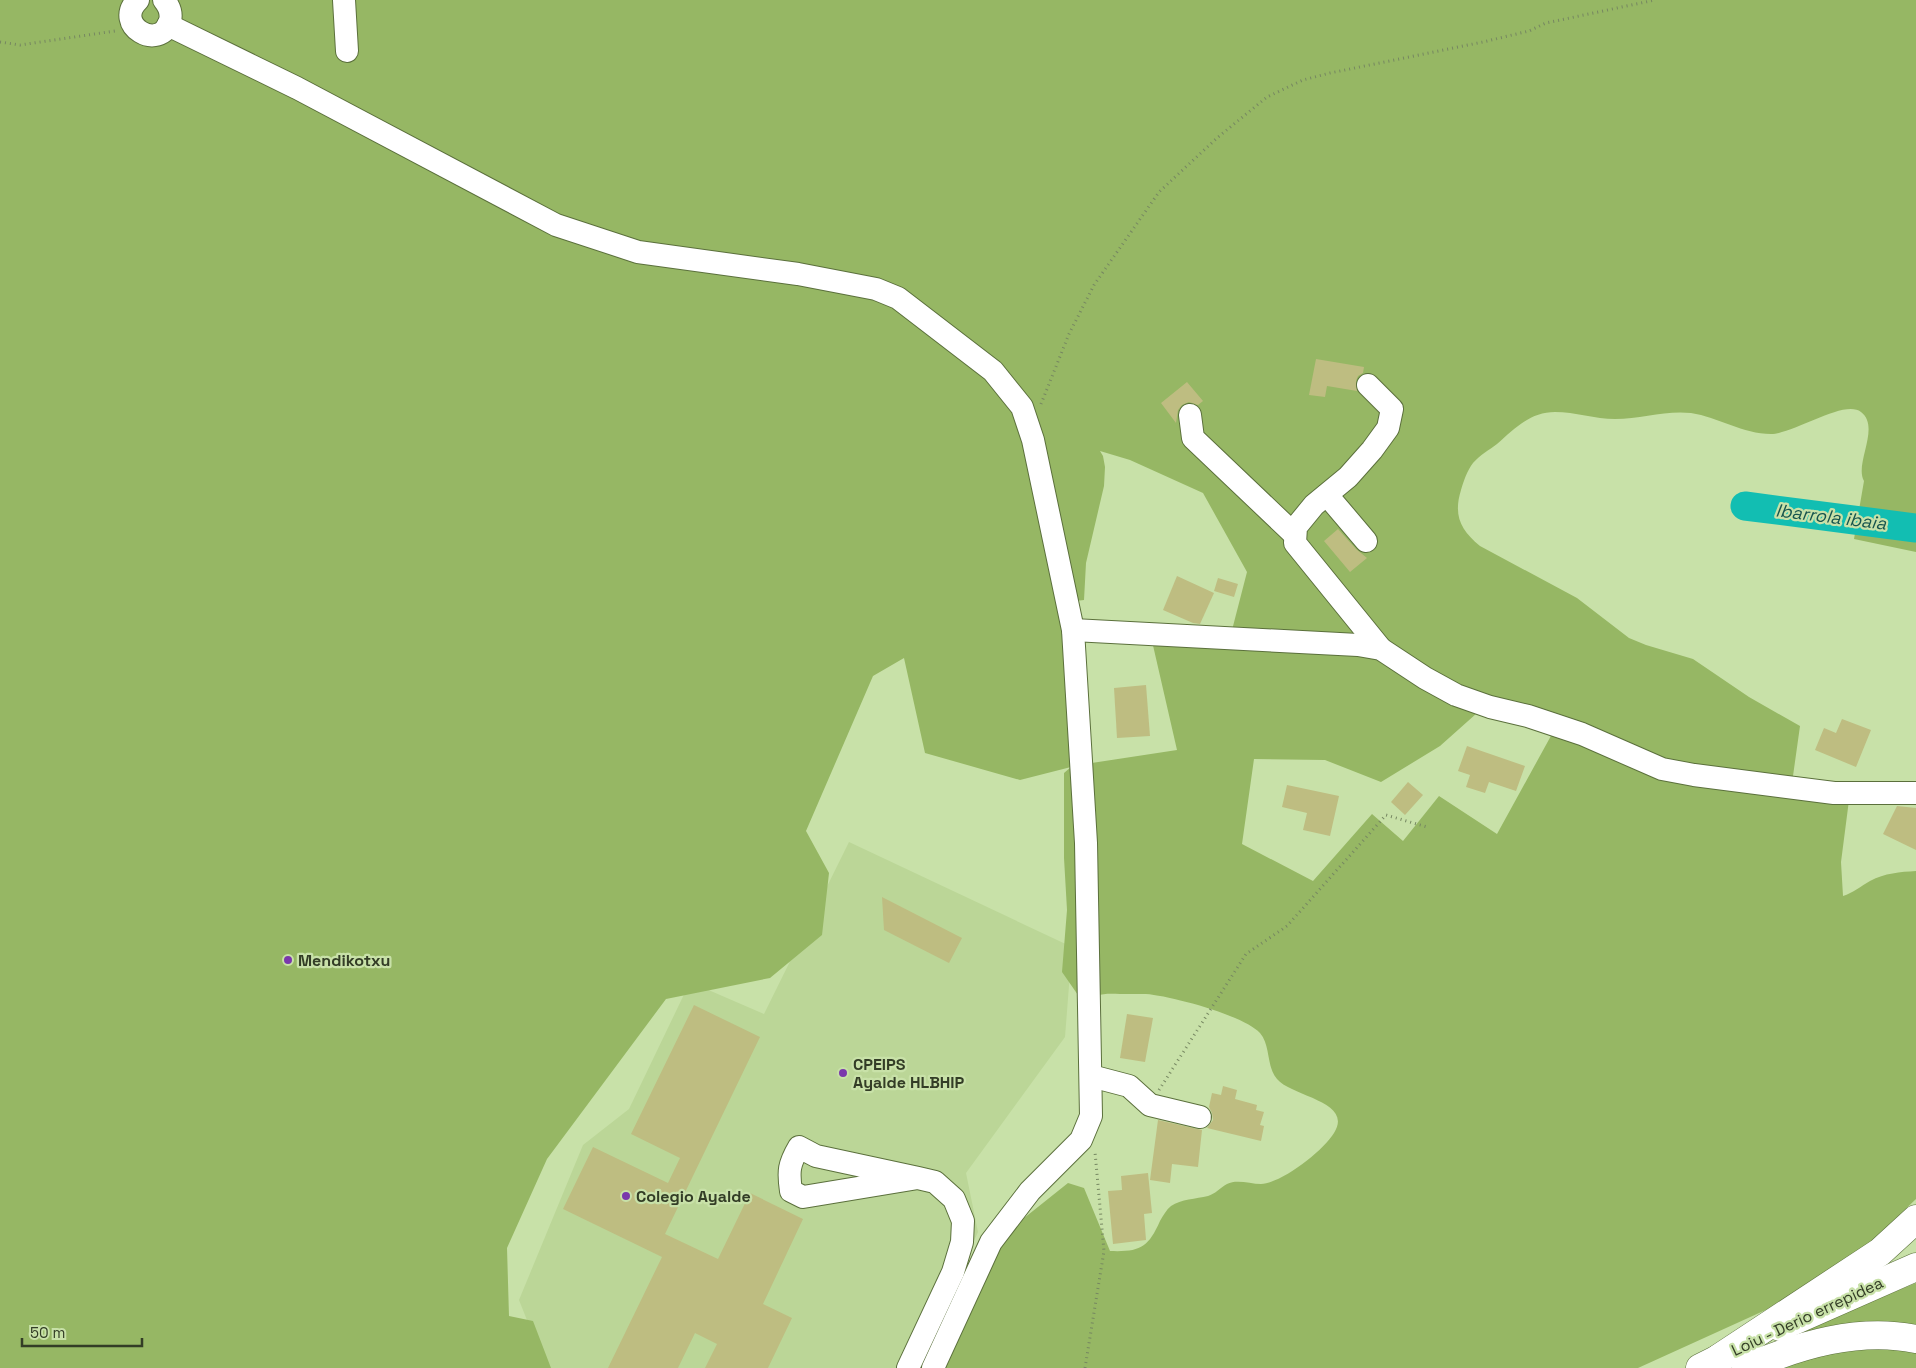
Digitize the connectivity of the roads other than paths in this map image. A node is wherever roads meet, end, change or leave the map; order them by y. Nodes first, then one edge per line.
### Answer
1 (138, 0) edge
2 (164, 0) edge
3 (344, 0) edge
4 (168, 26) junction
5 (347, 52) dead end
6 (1368, 385) dead end
7 (1190, 415) dead end
8 (1327, 494) junction
9 (1295, 535) junction
10 (1366, 541) dead end
11 (1073, 630) junction
12 (1381, 649) junction
13 (1916, 793) edge
14 (1091, 1076) junction
15 (1200, 1117) dead end
16 (918, 1178) junction
17 (1916, 1219) edge
18 (1916, 1267) edge
19 (1916, 1339) edge
20 (1709, 1363) edge
21 (908, 1368) edge
22 (933, 1368) edge
23 (1746, 1368) edge

1 - 4 street
2 - 4 street
3 - 5 street
4 - 11 street
6 - 8 street
7 - 9 street
8 - 9 street
8 - 10 street
9 - 12 street
11 - 12 street
11 - 14 street
12 - 13 street
14 - 15 street
14 - 22 street
16 - 16 street
16 - 21 street
17 - 20 main road
18 - 20 main road, Loiu - Derio errepidea
19 - 23 main road

